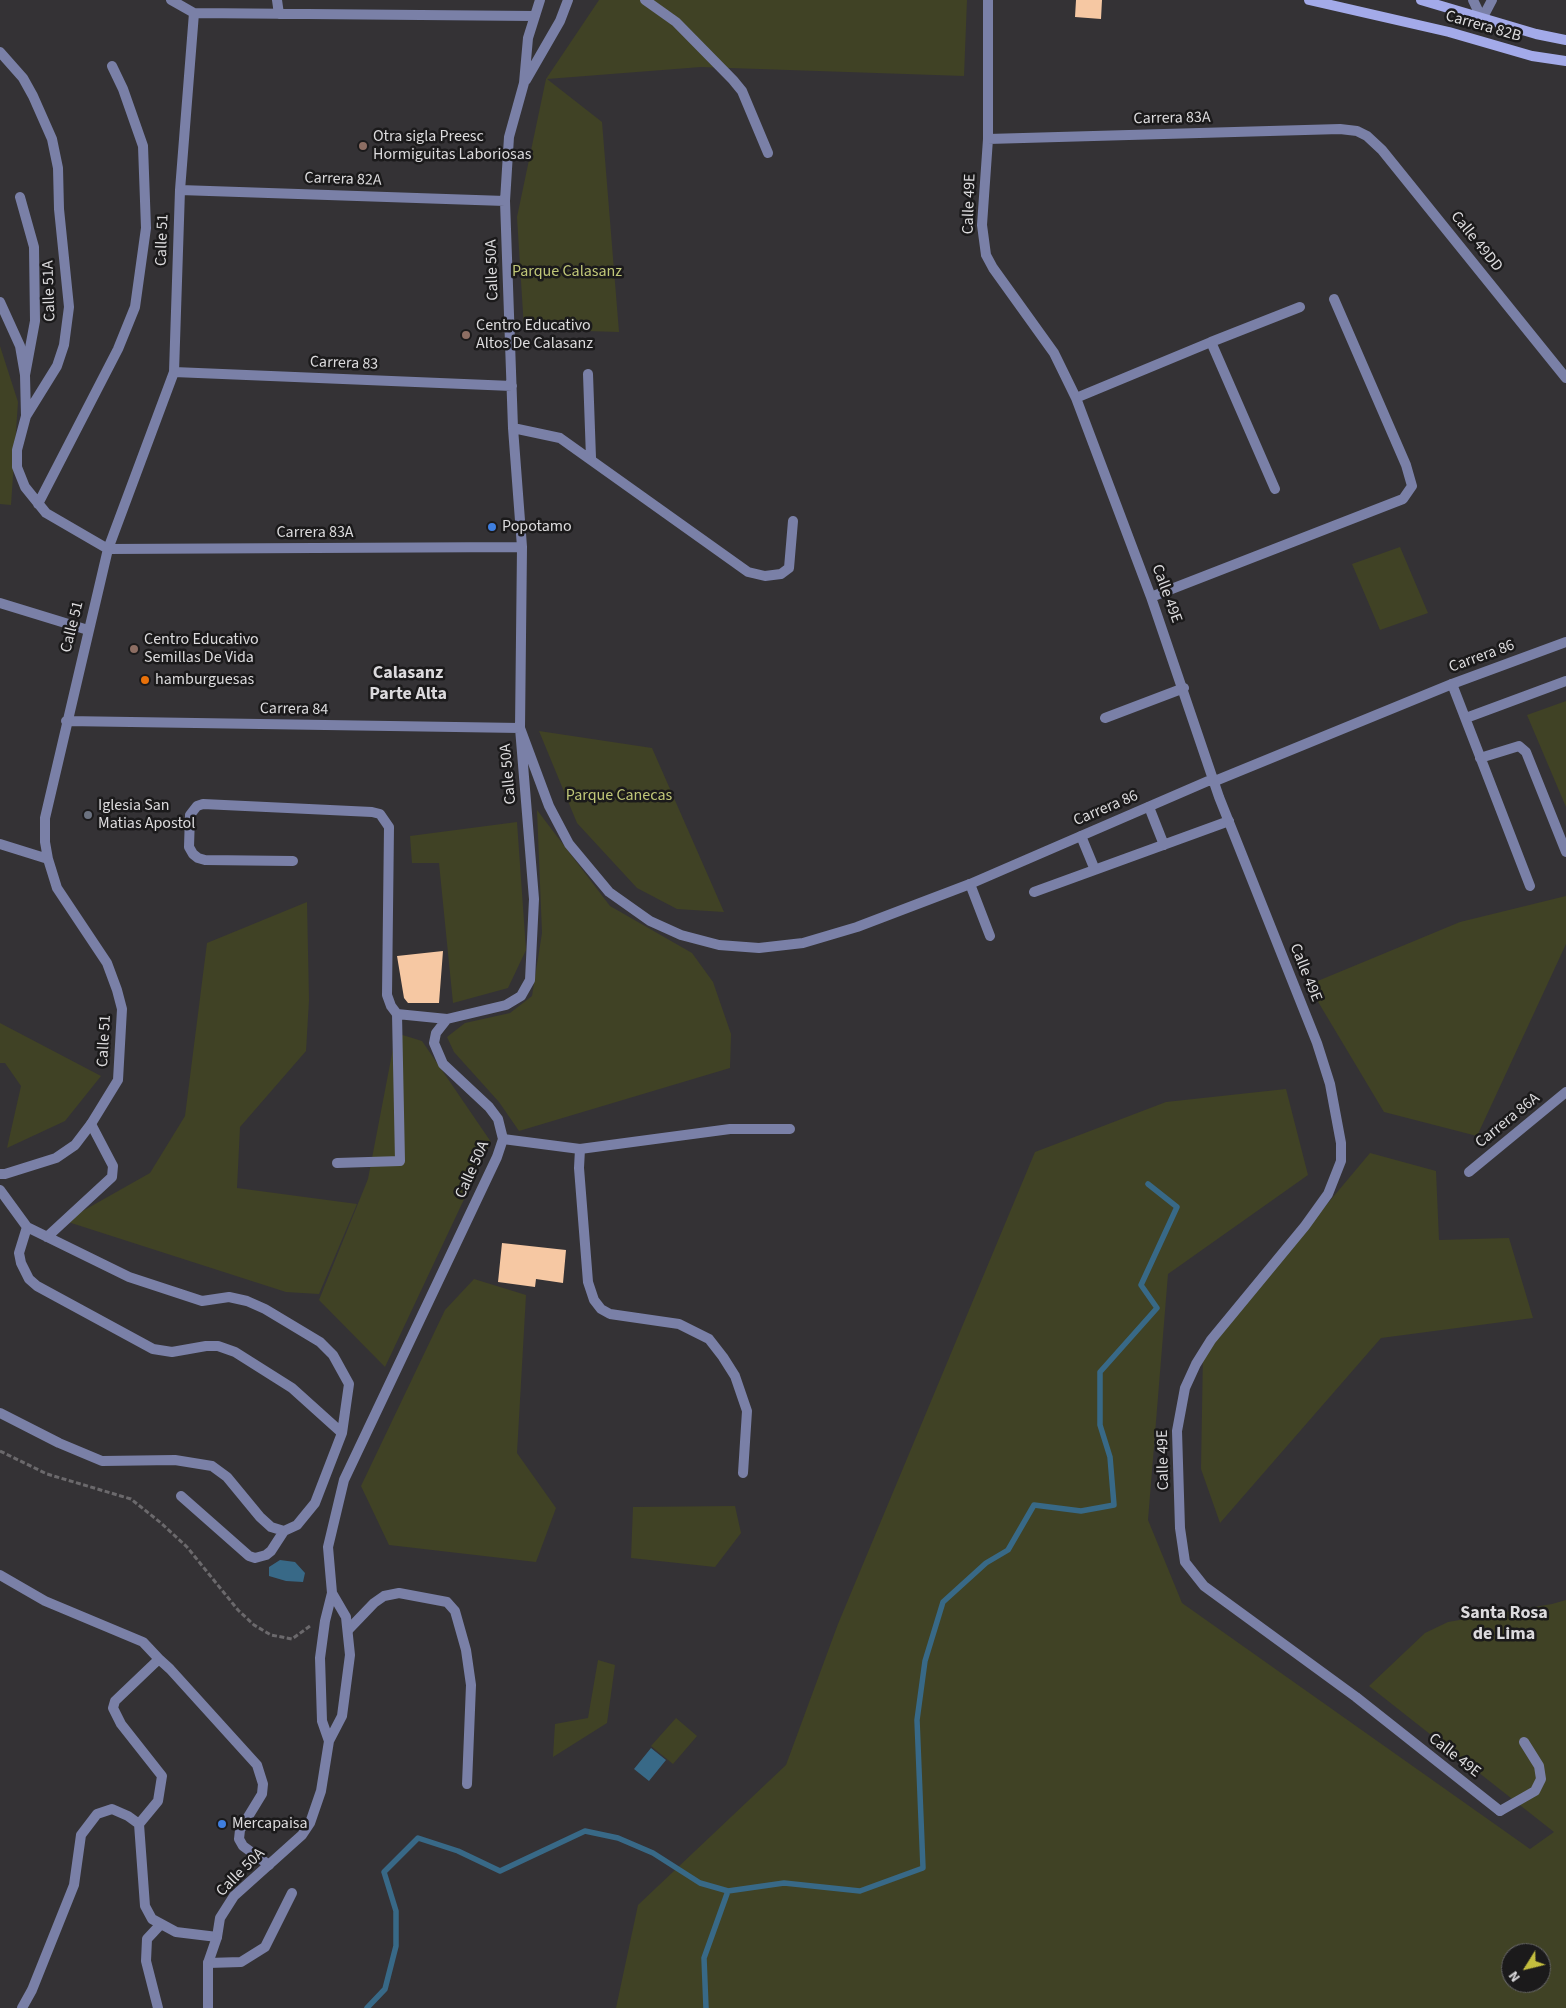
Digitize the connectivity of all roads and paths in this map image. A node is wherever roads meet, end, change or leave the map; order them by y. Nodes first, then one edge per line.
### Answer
1 (171, 0) edge
2 (277, 0) edge
3 (540, 0) edge
4 (568, 0) edge
5 (645, 0) edge
6 (988, 0) edge
7 (1309, 0) edge
8 (1421, 0) edge
9 (1473, 0) edge
10 (1492, 0) edge
11 (194, 13) junction
12 (279, 14) junction
13 (534, 16) junction
14 (1482, 19) junction
15 (1566, 40) edge
16 (0, 52) edge
17 (1566, 61) edge
18 (112, 66) dead end
19 (524, 83) junction
20 (1357, 131) joint
21 (988, 139) junction
22 (768, 153) dead end
23 (180, 190) junction
24 (20, 197) dead end
25 (506, 201) junction
26 (1334, 299) dead end
27 (0, 302) edge
28 (1300, 307) dead end
29 (1211, 342) junction
30 (174, 372) junction
31 (588, 374) dead end
32 (25, 375) junction
33 (1566, 378) edge
34 (512, 386) junction
35 (1076, 398) junction
36 (26, 416) junction
37 (513, 428) junction
38 (591, 458) junction
39 (1275, 489) dead end
40 (38, 504) junction
41 (793, 521) dead end
42 (522, 547) junction
43 (108, 549) junction
44 (1151, 597) junction
45 (0, 602) edge
46 (88, 630) junction
47 (1566, 642) edge
48 (1566, 681) edge
49 (1452, 684) junction
50 (1184, 688) junction
51 (1105, 718) dead end
52 (1466, 718) junction
53 (66, 721) junction
54 (520, 728) junction
55 (1480, 758) junction
56 (1215, 780) junction
57 (1149, 807) junction
58 (1229, 821) junction
59 (1081, 836) junction
60 (0, 844) edge
61 (1164, 845) junction
62 (1566, 852) edge
63 (48, 859) junction
64 (293, 861) dead end
65 (1095, 870) junction
66 (970, 884) junction
67 (1530, 886) dead end
68 (1034, 892) dead end
69 (650, 921) joint
70 (990, 936) dead end
71 (397, 1014) junction
72 (447, 1019) junction
73 (1566, 1092) edge
74 (91, 1124) junction
75 (790, 1129) dead end
76 (504, 1139) junction
77 (580, 1149) junction
78 (338, 1163) dead end
79 (1469, 1172) dead end
80 (0, 1174) edge
81 (0, 1190) edge
82 (27, 1227) junction
83 (47, 1236) junction
84 (0, 1413) edge
85 (342, 1434) junction
86 (0, 1451) edge
87 (743, 1473) dead end
88 (181, 1496) dead end
89 (284, 1531) junction
90 (0, 1575) edge
91 (332, 1593) junction
92 (312, 1625) dead end
93 (349, 1629) junction
94 (158, 1659) junction
95 (329, 1741) junction
96 (1524, 1742) dead end
97 (467, 1784) dead end
98 (139, 1824) junction
99 (269, 1865) junction
100 (292, 1893) dead end
101 (161, 1924) junction
102 (217, 1937) junction
103 (208, 1964) junction
104 (22, 2008) edge
105 (158, 2008) edge
106 (208, 2008) edge

1 - 11 street
2 - 12 street
3 - 13 street, Calle 50A
4 - 19 street, Calle 50A
5 - 22 street
6 - 21 street, Calle 49E
7 - 17 street, Carrera 82B
8 - 14 street, Carrera 82B
9 - 14 street
10 - 14 street
11 - 12 street
11 - 23 street, Calle 51
12 - 13 street
13 - 19 street, Calle 50A
14 - 15 street
16 - 36 street, Calle 51A
18 - 40 street
19 - 25 street, Calle 50A
20 - 21 street, Carrera 83A
20 - 33 street, Calle 49DD
21 - 35 street, Calle 49E
23 - 25 street, Carrera 82A
23 - 30 street, Calle 51
24 - 32 street
25 - 34 street, Calle 50A
26 - 44 street
27 - 32 street
28 - 29 street
29 - 35 street
29 - 39 street
30 - 34 street, Carrera 83
30 - 43 street, Calle 51
31 - 38 street
32 - 36 street
34 - 37 street, Calle 50A
35 - 44 street, Calle 49E
36 - 40 street, Calle 51A
37 - 38 street
37 - 42 street, Calle 50A
38 - 41 street
40 - 43 street, Calle 51A
42 - 43 street, Carrera 83A
42 - 54 street, Calle 50A
43 - 46 street, Calle 51
44 - 50 street, Calle 49E
45 - 46 street
46 - 53 street, Calle 51
47 - 49 street, Carrera 86
48 - 52 street
49 - 52 street
49 - 56 street, Carrera 86
50 - 51 street
50 - 56 street, Calle 49E
52 - 55 street
53 - 54 street, Carrera 84
53 - 63 street, Calle 51
54 - 69 street, Calle 50A
54 - 72 street, Calle 50A
55 - 62 street
55 - 67 street
56 - 57 street, Carrera 86
56 - 58 street, Calle 49E
57 - 59 street, Carrera 86
57 - 61 street
58 - 61 street
58 - 96 street, Calle 49E
59 - 65 street
59 - 66 street, Carrera 86
60 - 63 street
61 - 65 street
63 - 74 street, Calle 51
64 - 71 street
65 - 68 street
66 - 69 street, Carrera 86
66 - 70 street
71 - 72 street
71 - 78 street
72 - 76 street, Calle 50A
73 - 79 street, Carrera 86A
74 - 80 street, Calle 51
74 - 83 street
75 - 77 street
76 - 77 street
76 - 91 street, Calle 50A
77 - 87 street
81 - 82 street
82 - 83 street
82 - 85 street
83 - 85 street
84 - 89 street
85 - 89 street
86 - 92 path
88 - 89 street
90 - 94 street
91 - 93 street, Calle 50A
91 - 95 street, Calle 50A
93 - 95 street, Calle 50A
93 - 97 street
94 - 98 street
94 - 99 street
95 - 99 street, Calle 50A
98 - 101 street
98 - 104 street
99 - 102 street, Calle 50A
100 - 103 street
101 - 102 street
101 - 105 street
102 - 103 street, Calle 50A
103 - 106 street, Calle 50A

